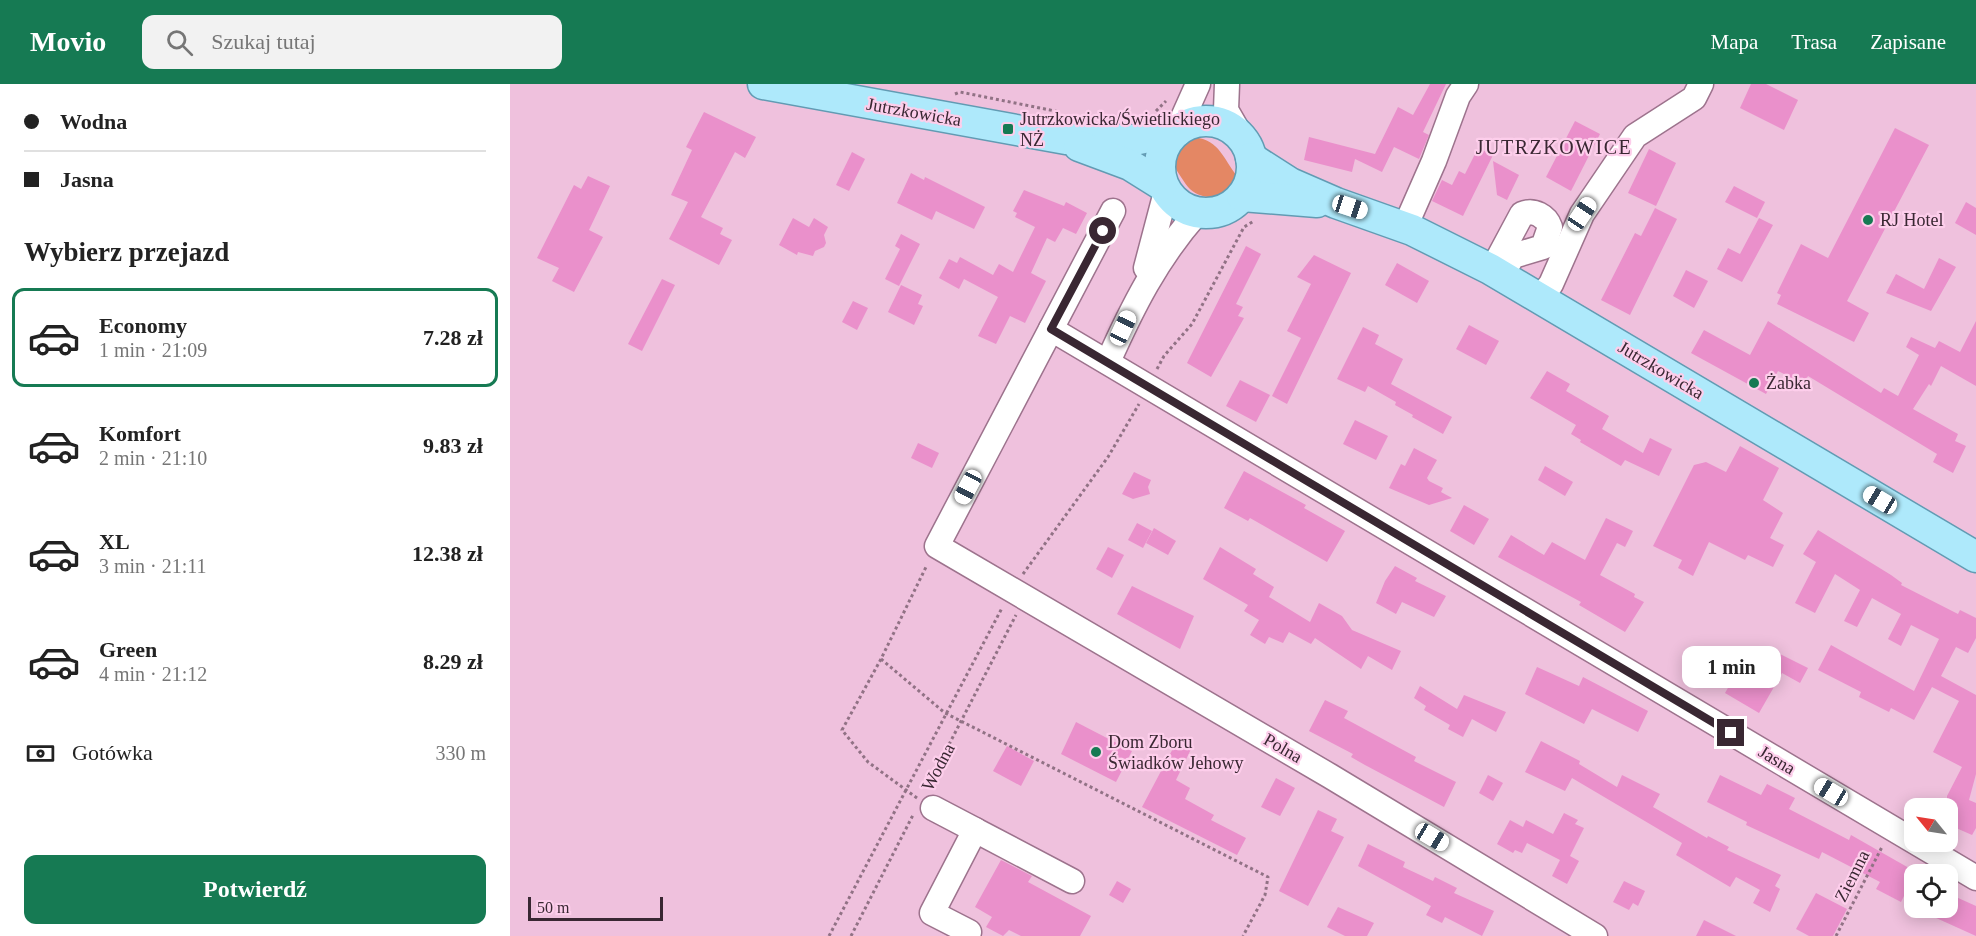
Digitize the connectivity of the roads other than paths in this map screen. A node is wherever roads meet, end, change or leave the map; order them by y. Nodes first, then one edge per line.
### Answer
1 (763, 84) edge
2 (1198, 84) edge
3 (1227, 84) edge
4 (1466, 84) edge
5 (1701, 84) edge
6 (1177, 130) junction
7 (1066, 140) junction
8 (1246, 147) junction
9 (1164, 189) junction
10 (1242, 196) junction
11 (1336, 203) junction
12 (1113, 211) dead end
13 (1197, 213) junction
14 (1405, 226) junction
15 (1138, 296) junction
16 (1540, 298) junction
17 (1051, 329) junction
18 (1108, 362) junction
19 (1976, 557) edge
20 (923, 807) road end
21 (975, 830) junction
22 (1976, 879) edge
23 (1072, 881) dead end
24 (969, 932) dead end
25 (1595, 936) edge

1 - 7 main road, Jutrzkowicka
2 - 6 street
3 - 8 street
4 - 14 street
5 - 16 street
6 - 7 main road, Jutrzkowicka
6 - 8 main road
6 - 9 main road
7 - 9 main road, Jutrzkowicka
8 - 10 main road
8 - 11 main road, Jutrzkowicka
9 - 13 main road
9 - 15 street
10 - 11 main road, Jutrzkowicka
10 - 13 main road
11 - 14 main road, Jutrzkowicka
12 - 17 street
13 - 15 street
14 - 16 main road, Jutrzkowicka
15 - 18 street
16 - 19 main road, Jutrzkowicka
17 - 18 street, Jasna
17 - 25 street, Polna
18 - 22 street, Jasna
20 - 21 street
21 - 23 street
21 - 24 street

